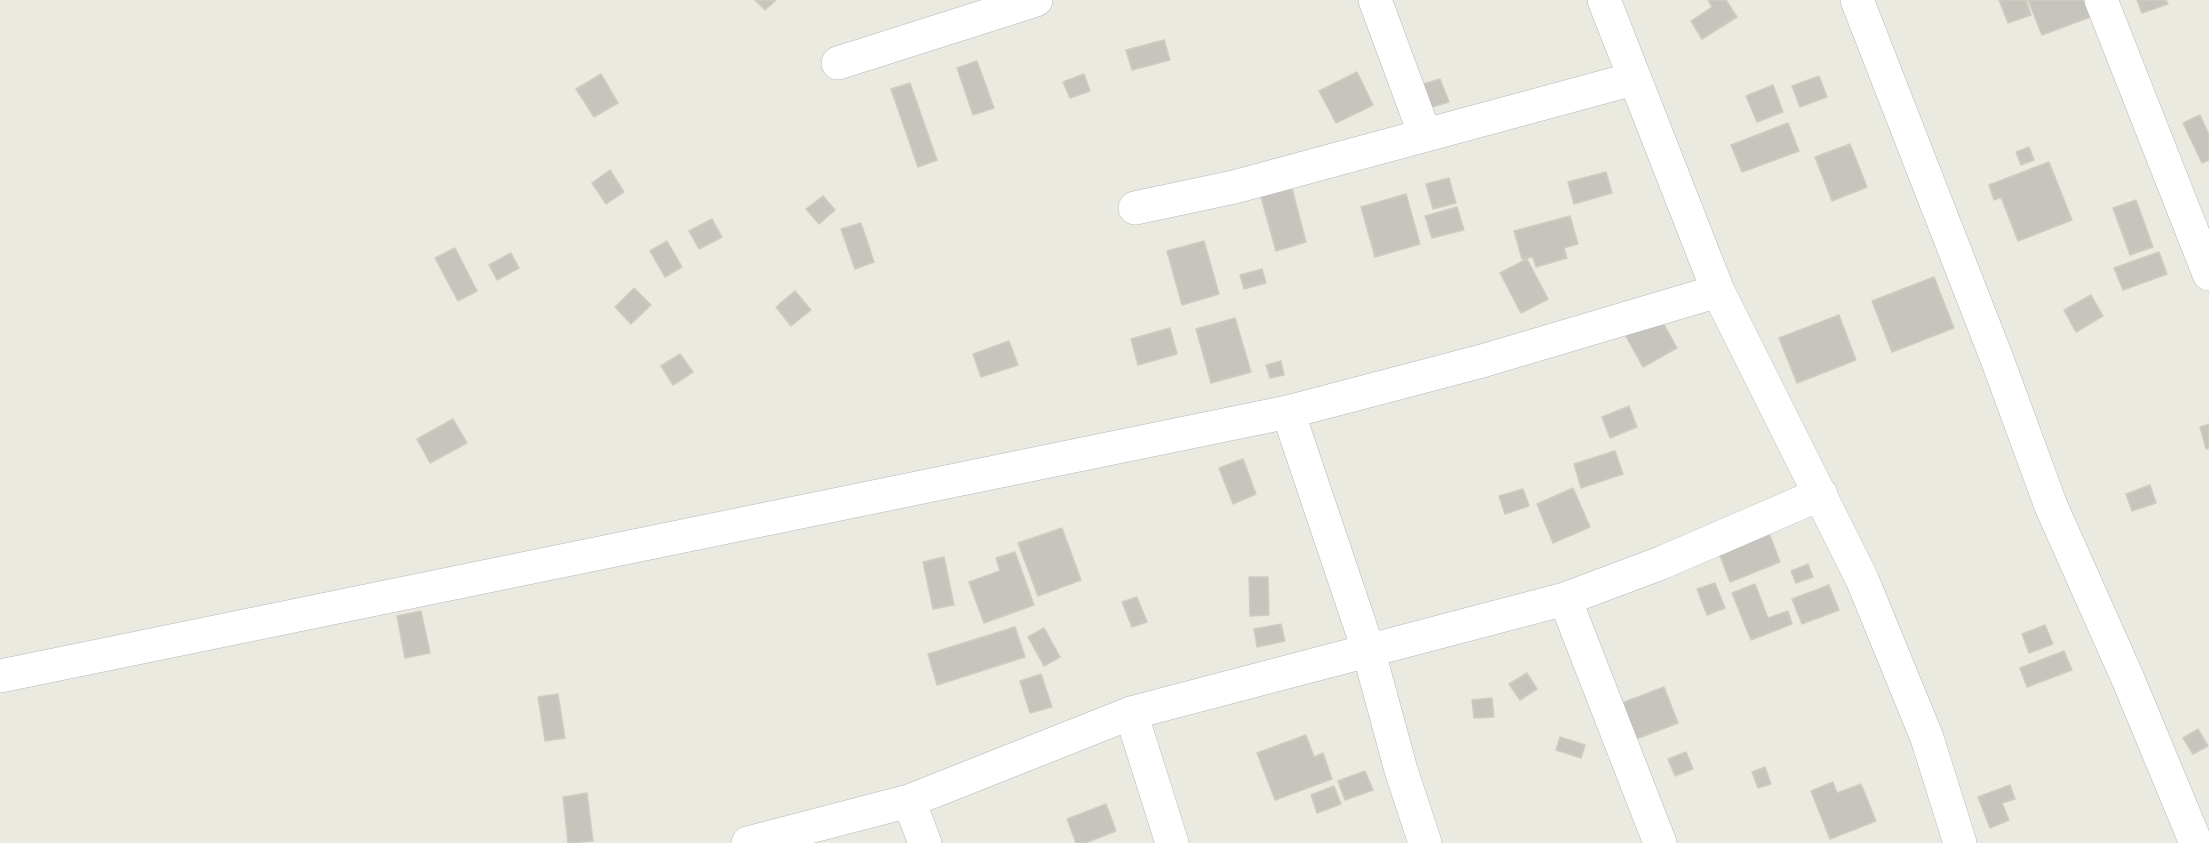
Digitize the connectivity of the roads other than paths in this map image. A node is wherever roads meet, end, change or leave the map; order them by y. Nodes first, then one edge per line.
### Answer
1 (1036, 0) edge
2 (1375, 0) edge
3 (1604, 0) edge
4 (1857, 0) edge
5 (2101, 0) edge
6 (837, 63) dead end
7 (1633, 79) junction
8 (1425, 135) junction
9 (1135, 208) dead end
10 (2209, 274) edge
11 (1718, 291) junction
12 (1288, 412) junction
13 (1821, 494) junction
14 (1565, 599) junction
15 (1368, 649) junction
16 (0, 676) edge
17 (1131, 713) junction
18 (909, 801) junction
19 (748, 843) edge
20 (925, 843) edge
21 (1172, 843) edge
22 (1425, 843) edge
23 (1660, 843) edge
24 (1960, 843) edge
25 (2196, 843) edge

1 - 6 street
2 - 8 street
3 - 7 street
4 - 25 street
5 - 10 street
7 - 8 street
7 - 11 street
8 - 9 street
11 - 12 street
11 - 13 street
12 - 15 street
12 - 16 street
13 - 14 street
13 - 24 street
14 - 15 street
14 - 23 street
15 - 17 street
15 - 22 street
17 - 18 street
17 - 21 street
18 - 19 street
18 - 20 street

